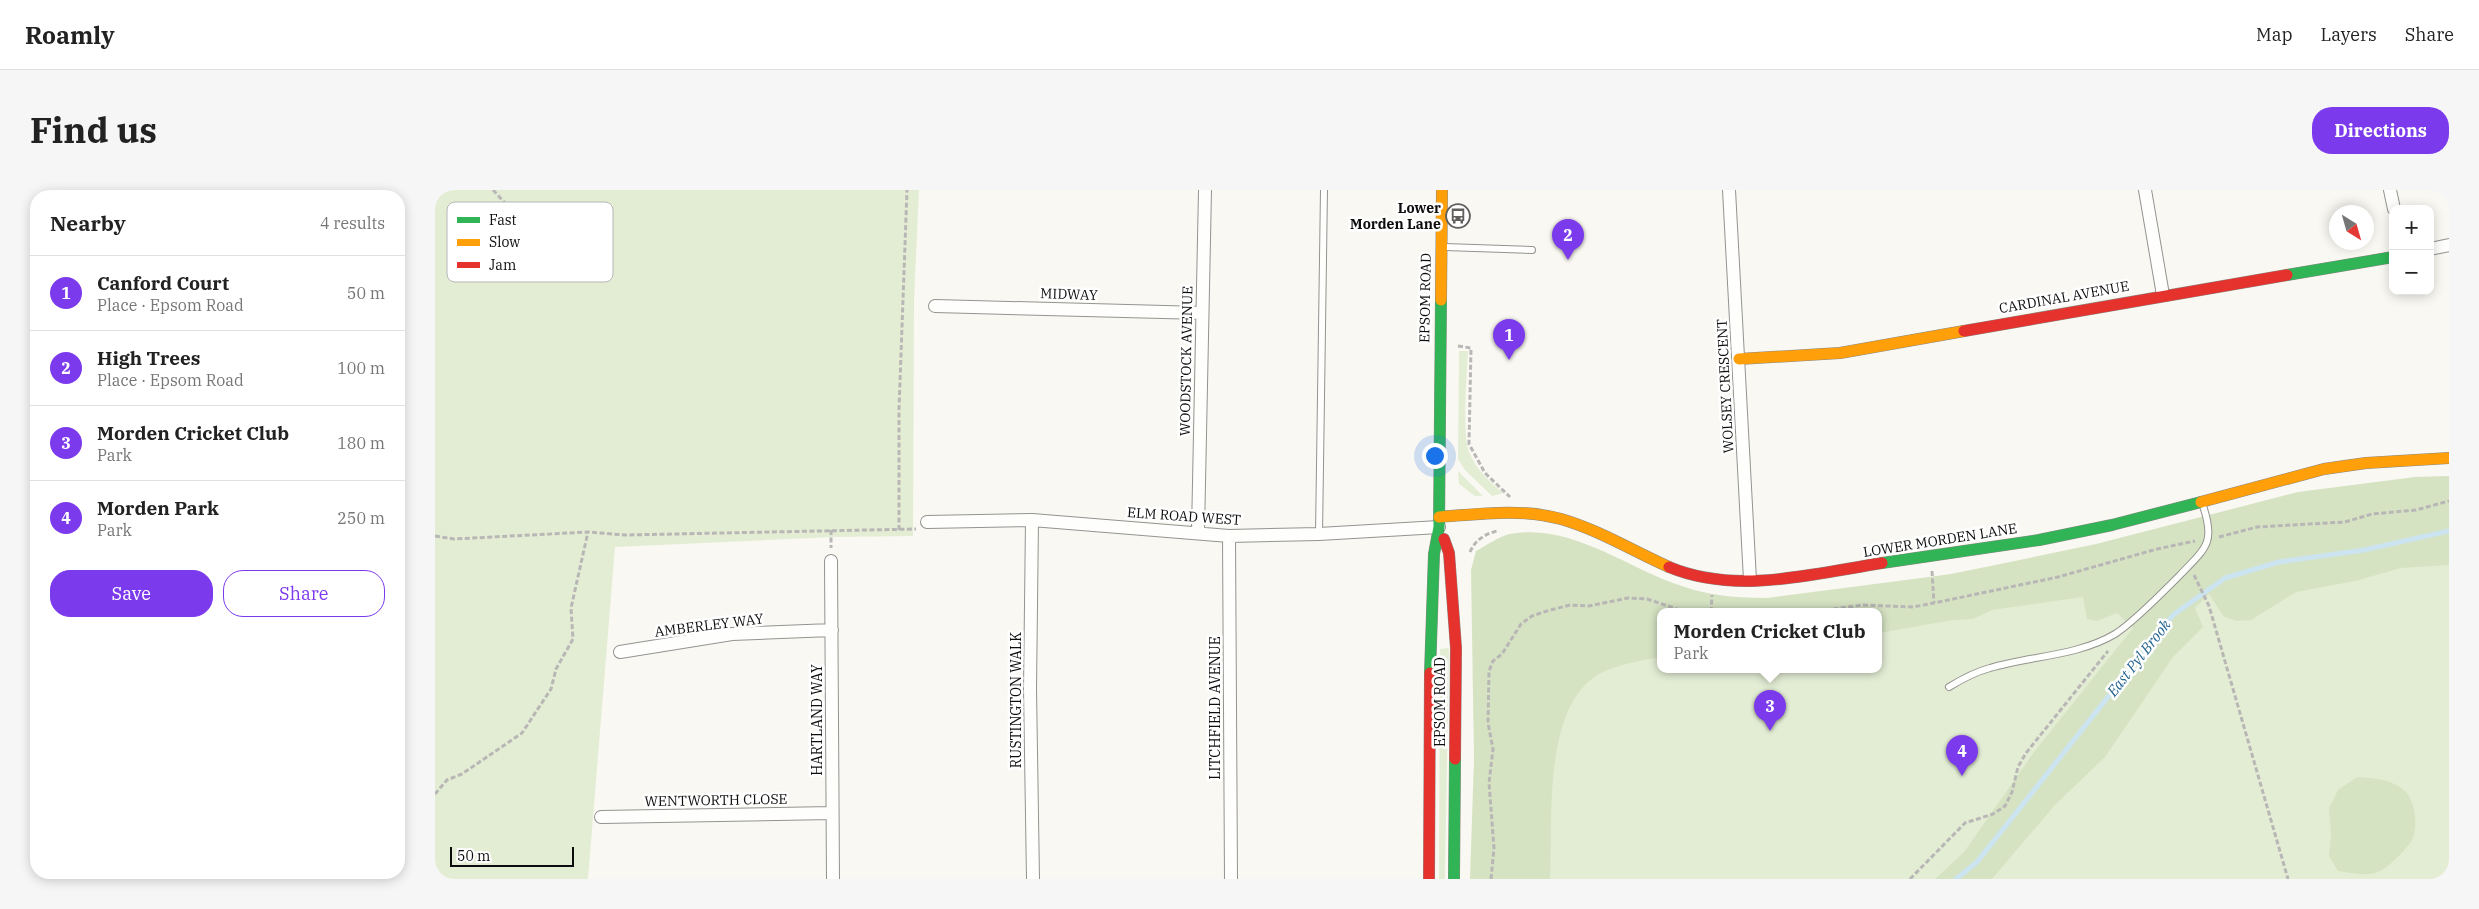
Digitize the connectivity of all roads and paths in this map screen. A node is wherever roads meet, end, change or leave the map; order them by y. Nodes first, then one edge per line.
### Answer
1 (493, 190) edge
2 (907, 190) edge
3 (1205, 190) edge
4 (1325, 190) edge
5 (1442, 190) edge
6 (1729, 190) edge
7 (2145, 190) edge
8 (2390, 190) edge
9 (506, 202) edge
10 (2393, 205) edge
11 (2449, 245) edge
12 (1441, 246) junction
13 (2434, 248) edge
14 (1532, 250) dead end
15 (2389, 258) edge
16 (2163, 295) junction
17 (935, 306) dead end
18 (1202, 313) junction
19 (1455, 345) dead end
20 (1739, 359) junction
21 (2449, 458) edge
22 (1510, 498) dead end
23 (2449, 501) edge
24 (2201, 502) junction
25 (1032, 520) junction
26 (927, 522) joint
27 (1439, 522) junction
28 (899, 530) junction
29 (1501, 531) dead end
30 (588, 532) junction
31 (1198, 532) junction
32 (1319, 534) junction
33 (435, 536) edge
34 (1229, 536) junction
35 (2209, 538) junction
36 (1469, 555) dead end
37 (1931, 558) junction
38 (831, 561) dead end
39 (1750, 580) junction
40 (2196, 582) dead end
41 (1934, 603) junction
42 (1674, 608) edge
43 (1840, 608) edge
44 (832, 630) junction
45 (2111, 648) dead end
46 (619, 652) dead end
47 (1949, 687) dead end
48 (435, 794) edge
49 (832, 812) junction
50 (601, 817) dead end
51 (833, 879) edge
52 (1033, 879) edge
53 (1231, 879) edge
54 (1429, 879) edge
55 (1454, 879) edge
56 (1491, 879) edge
57 (1910, 879) edge
58 (2288, 879) edge

1 - 9 path
2 - 28 path
3 - 18 street, WOODSTOCK AVENUE
4 - 32 lane
5 - 12 main road, EPSOM ROAD
6 - 20 street, WOLSEY CRESCENT
7 - 16 street
8 - 10 street
11 - 13 street
12 - 14 lane
12 - 27 main road, EPSOM ROAD
15 - 16 main road, CARDINAL AVENUE
16 - 20 main road, CARDINAL AVENUE
17 - 18 street, MIDWAY
18 - 31 street, WOODSTOCK AVENUE
19 - 22 path
20 - 39 street, WOLSEY CRESCENT
21 - 24 main road, LOWER MORDEN LANE
23 - 35 path
24 - 35 lane
24 - 37 main road, LOWER MORDEN LANE
25 - 26 street, ELM ROAD WEST
25 - 31 street, ELM ROAD WEST
25 - 52 street, RUSTINGTON WALK
26 - 28 path
27 - 32 street, ELM ROAD WEST
27 - 39 main road, LOWER MORDEN LANE
27 - 54 main road, EPSOM ROAD
27 - 55 main road, EPSOM ROAD
28 - 30 path
29 - 36 path
30 - 33 path
30 - 48 path
31 - 34 street, ELM ROAD WEST
32 - 34 street, ELM ROAD WEST
34 - 53 street, LITCHFIELD AVENUE
35 - 41 path
35 - 47 lane
37 - 39 main road, LOWER MORDEN LANE
37 - 41 path
38 - 44 street, HARTLAND WAY
40 - 58 path
41 - 43 path
42 - 56 path
44 - 46 street, AMBERLEY WAY
44 - 49 street, HARTLAND WAY
45 - 57 path
49 - 50 street, WENTWORTH CLOSE
49 - 51 street, HARTLAND WAY

